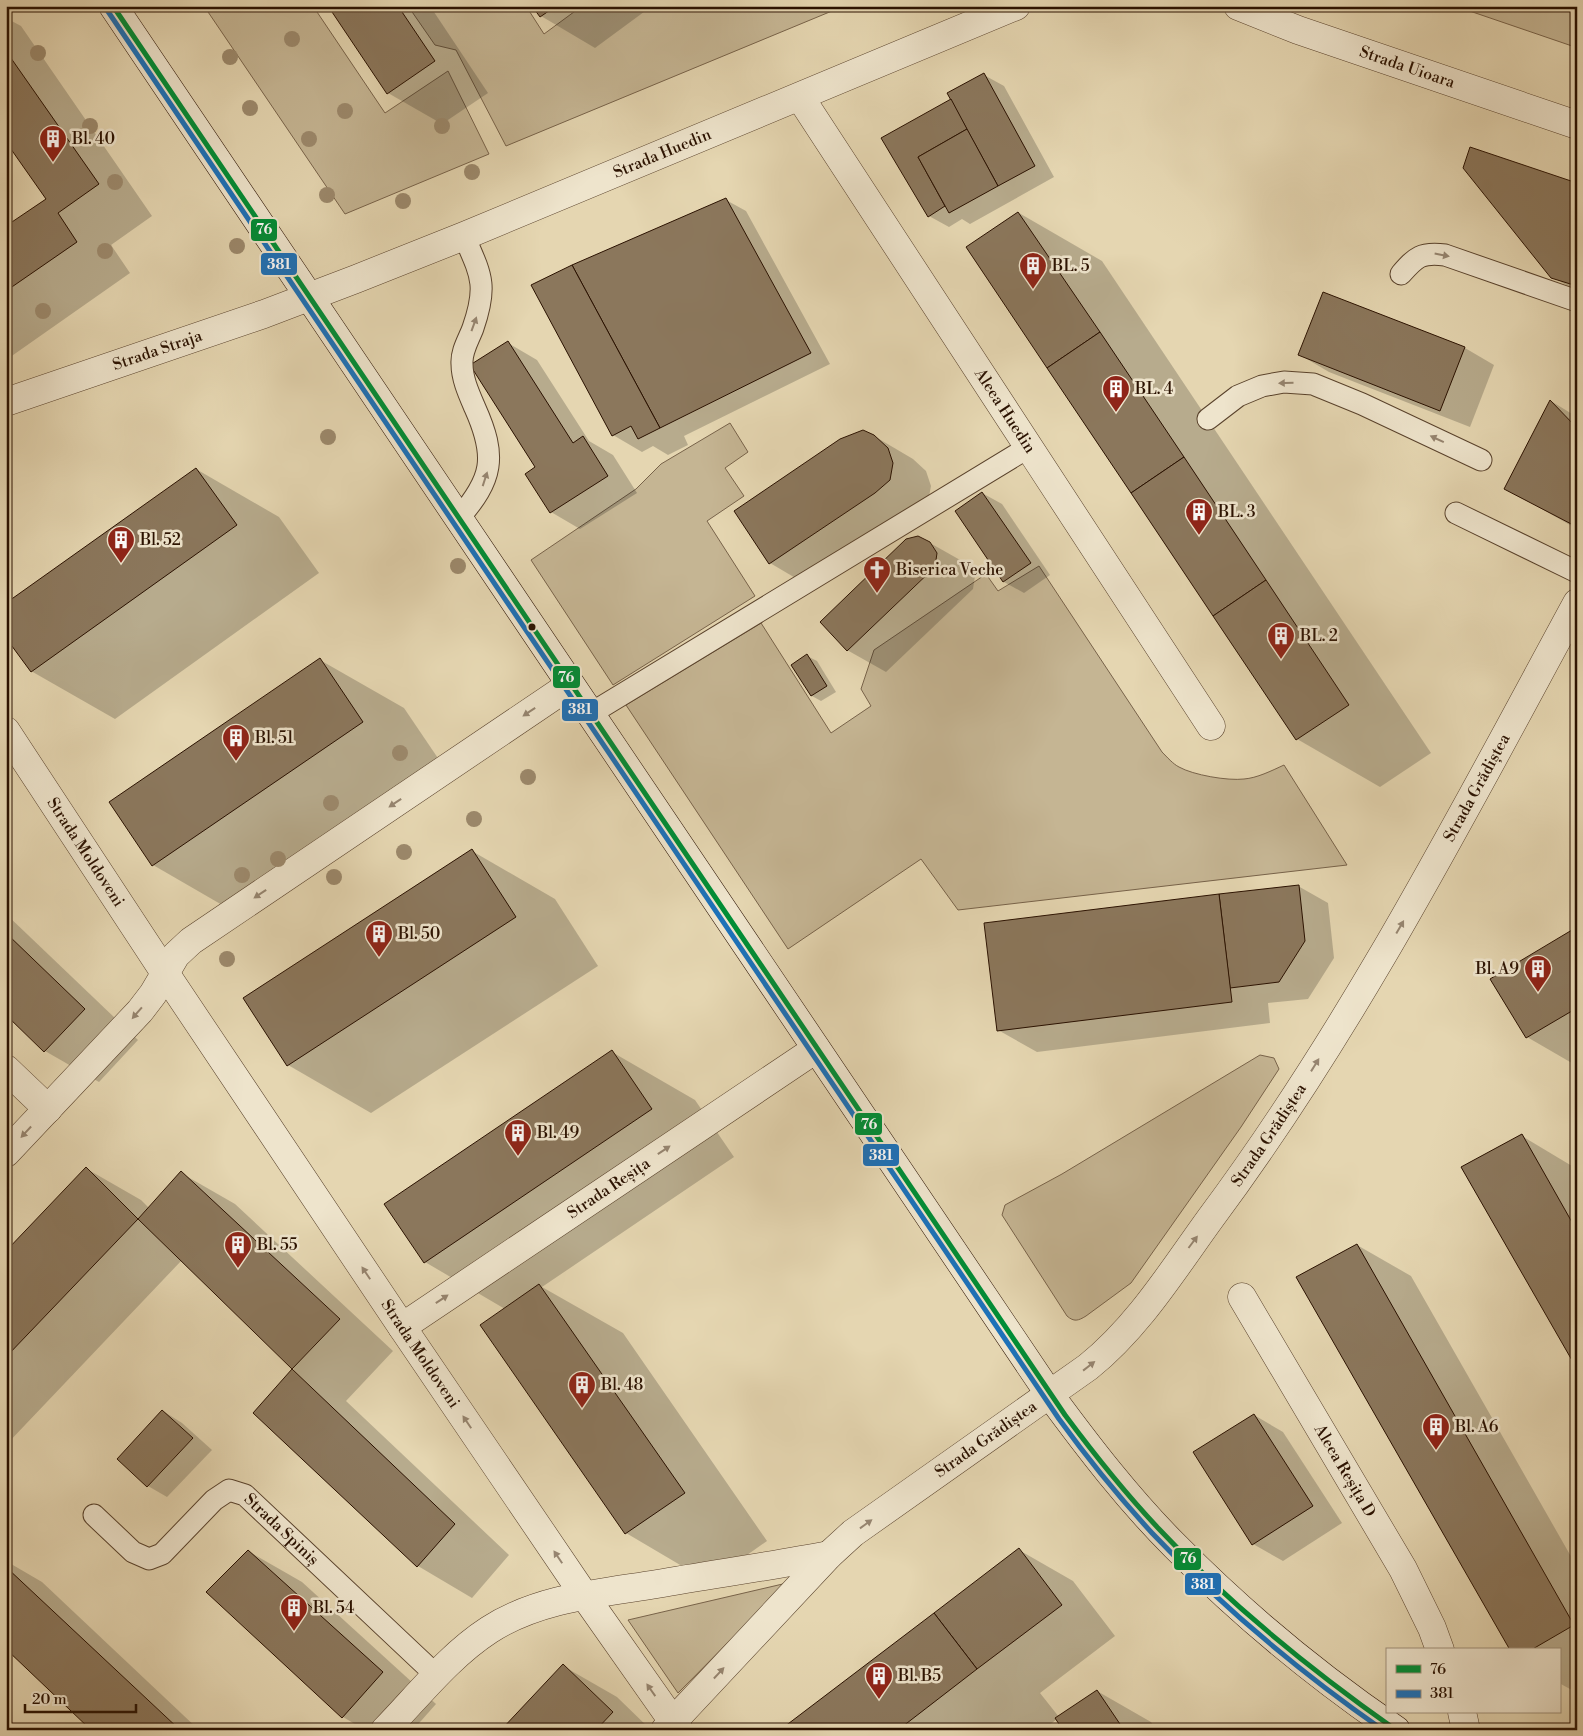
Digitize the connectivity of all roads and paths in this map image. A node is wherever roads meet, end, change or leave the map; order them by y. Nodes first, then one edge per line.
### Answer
1 (113, 6) edge
2 (1016, 6) edge
3 (1238, 6) edge
4 (800, 96) junction
5 (1577, 125) edge
6 (464, 236) junction
7 (1401, 274) dead end
8 (308, 297) junction
9 (1577, 301) edge
10 (6, 402) edge
11 (1208, 419) dead end
12 (1029, 448) junction
13 (1481, 460) dead end
14 (1456, 512) dead end
15 (458, 519) junction
16 (1577, 572) edge
17 (1577, 603) edge
18 (570, 685) junction
19 (590, 714) junction
20 (1211, 726) dead end
21 (6, 731) edge
22 (165, 973) junction
23 (816, 1049) junction
24 (6, 1069) edge
25 (48, 1109) junction
26 (6, 1154) edge
27 (1242, 1296) dead end
28 (402, 1327) junction
29 (1050, 1395) junction
30 (94, 1515) dead end
31 (829, 1555) junction
32 (584, 1595) junction
33 (1439, 1648) edge
34 (437, 1676) junction
35 (1462, 1714) edge
36 (672, 1727) edge
37 (385, 1730) edge
38 (1396, 1730) edge
39 (1466, 1730) edge

1 - 8 street
2 - 4 street, Strada Huedin
3 - 5 street, Strada Uioara
4 - 6 street, Strada Huedin
4 - 12 street, Aleea Huedin
6 - 8 street, Strada Huedin
15 -> 6 lane
7 -> 9 lane
8 - 10 street, Strada Straja
8 - 15 street
13 -> 11 lane
12 - 19 lane
12 - 20 street, Aleea Huedin
14 - 16 lane
15 - 18 street
29 -> 17 street, Strada Grădiștea
18 - 19 street
18 -> 22 street
19 - 23 street
21 - 22 street, Strada Moldoveni
22 -> 25 street
28 -> 22 street, Strada Moldoveni
28 -> 23 street, Strada Reșița
23 - 29 street
24 - 25 street
25 -> 26 street
27 - 33 street, Aleea Reșița D
32 -> 28 street, Strada Moldoveni
31 -> 29 street, Strada Grădiștea
29 - 38 street
30 - 34 lane, Strada Spiniș
31 - 32 street
36 -> 31 street, Strada Grădiștea
32 - 34 street
36 -> 32 street, Strada Moldoveni
34 - 37 street
35 - 39 street

